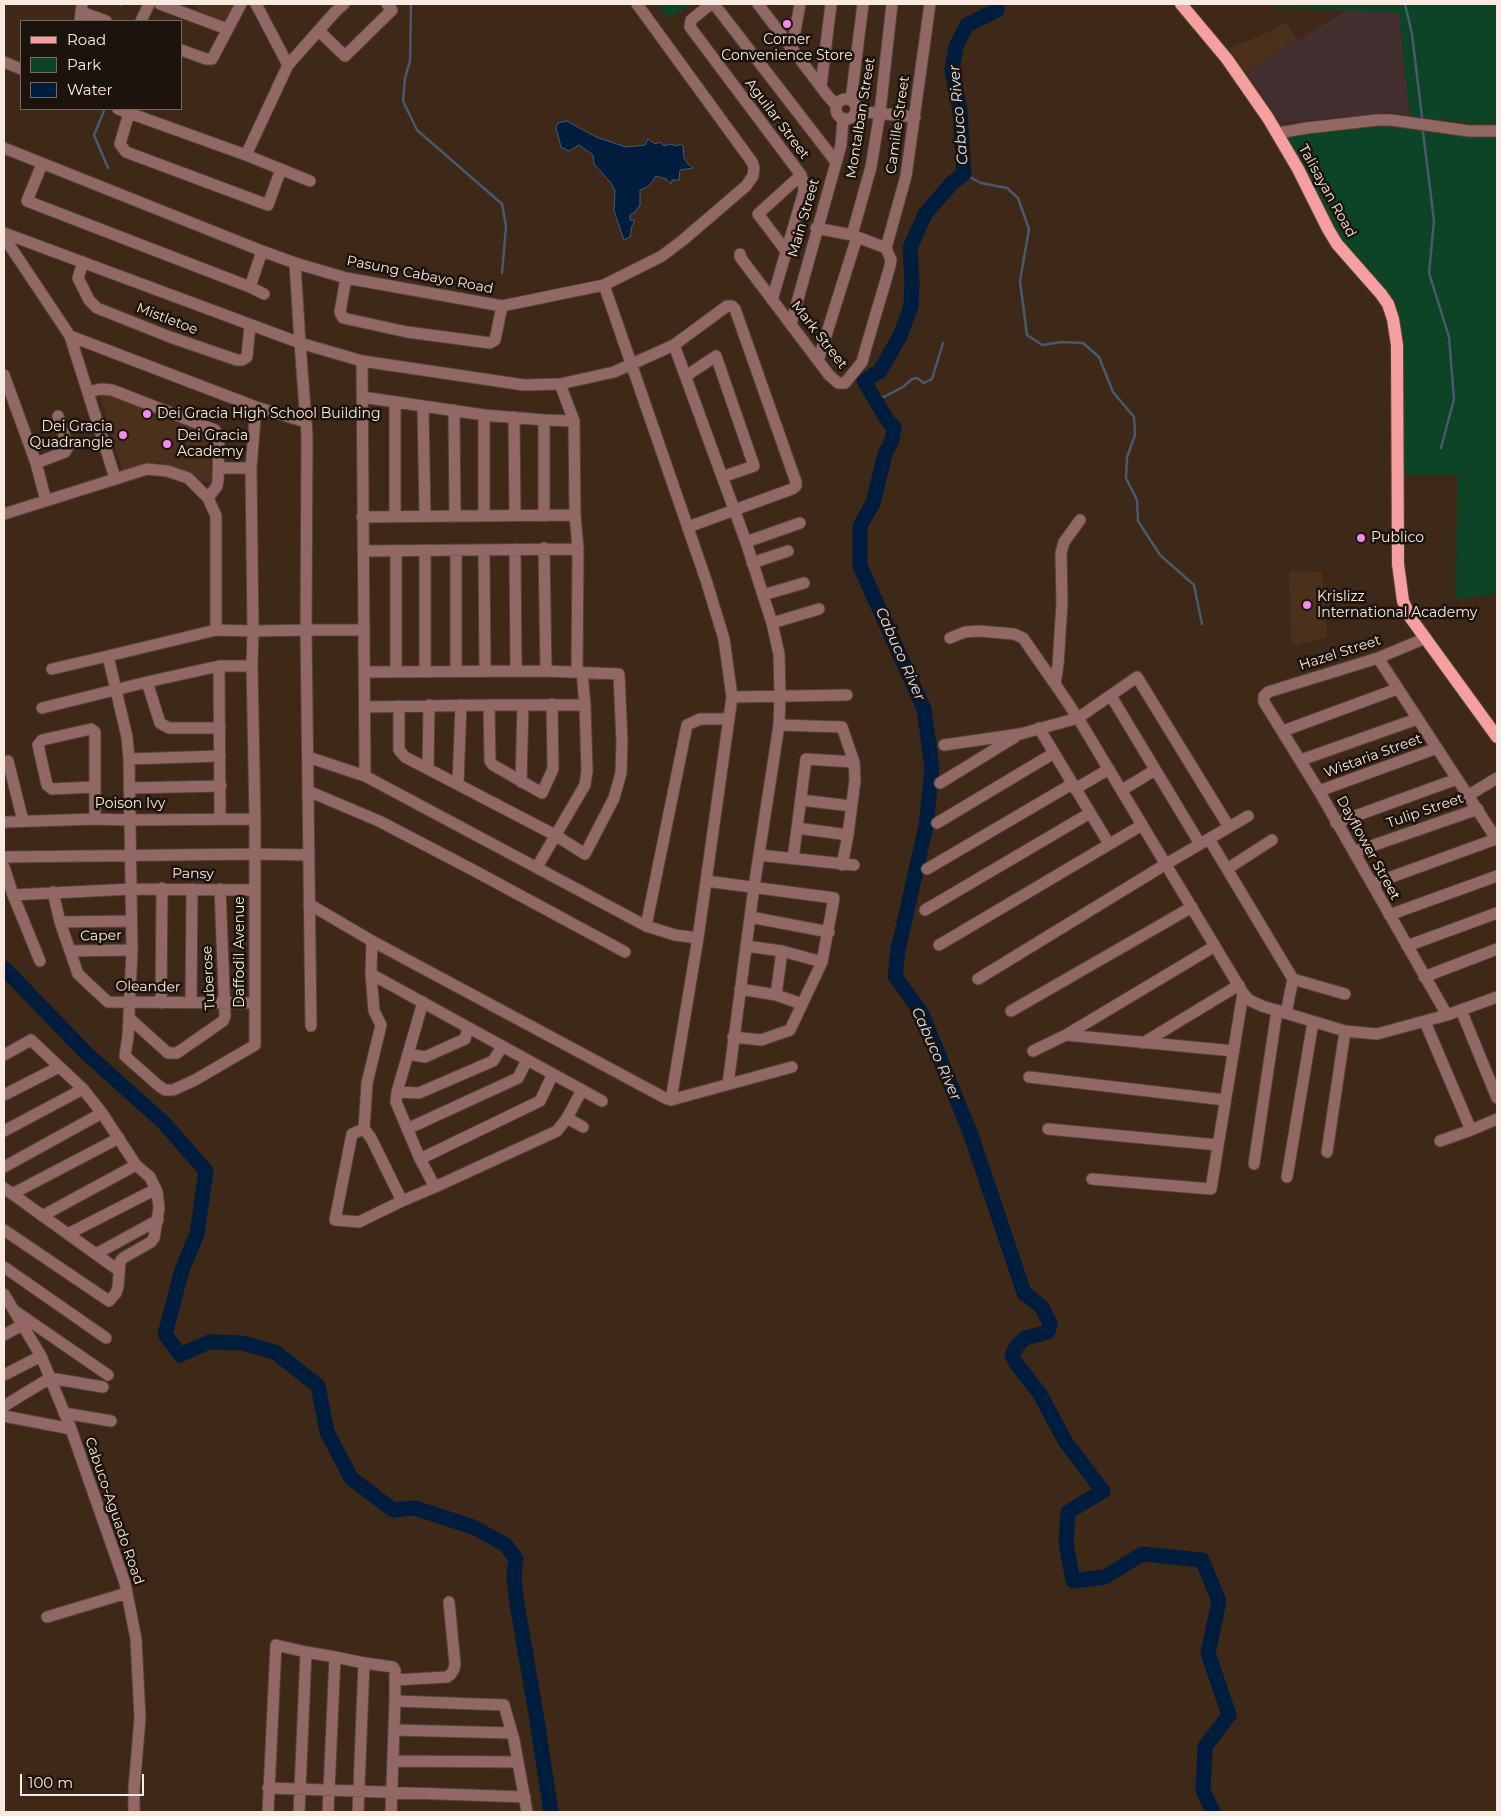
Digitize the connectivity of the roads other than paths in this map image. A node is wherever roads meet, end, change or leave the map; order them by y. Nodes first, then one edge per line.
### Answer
1 (149, 4) edge
2 (160, 4) edge
3 (240, 4) edge
4 (256, 4) edge
5 (344, 4) edge
6 (387, 4) edge
7 (637, 4) edge
8 (713, 4) edge
9 (758, 4) edge
10 (800, 4) edge
11 (831, 4) edge
12 (863, 4) edge
13 (892, 4) edge
14 (930, 4) edge
15 (1181, 4) edge
16 (333, 8) edge
17 (81, 12) edge
18 (103, 20) edge
19 (141, 20) edge
20 (227, 29) junction
21 (319, 30) junction
22 (792, 48) junction
23 (182, 50) edge
24 (4, 62) edge
25 (288, 65) junction
26 (20, 69) edge
27 (821, 86) junction
28 (836, 105) junction
29 (853, 105) junction
30 (124, 111) edge
31 (880, 112) junction
32 (915, 117) junction
33 (843, 119) junction
34 (1497, 132) edge
35 (1278, 133) junction
36 (4, 148) edge
37 (246, 155) junction
38 (836, 162) junction
39 (42, 164) junction
40 (281, 169) junction
41 (800, 175) junction
42 (310, 181) dead end
43 (816, 228) junction
44 (4, 235) edge
45 (854, 236) junction
46 (886, 248) junction
47 (262, 251) junction
48 (786, 251) junction
49 (740, 254) dead end
50 (83, 262) junction
51 (296, 263) junction
52 (346, 278) junction
53 (604, 285) junction
54 (250, 287) junction
55 (264, 294) dead end
56 (772, 300) junction
57 (502, 306) junction
58 (790, 324) junction
59 (250, 325) junction
60 (70, 336) junction
61 (300, 343) junction
62 (674, 345) junction
63 (818, 360) junction
64 (362, 361) junction
65 (630, 364) junction
66 (4, 375) edge
67 (686, 376) junction
68 (560, 384) junction
69 (88, 392) junction
70 (362, 397) junction
71 (395, 403) junction
72 (423, 407) junction
73 (256, 408) junction
74 (454, 410) junction
75 (484, 415) junction
76 (58, 416) dead end
77 (514, 417) junction
78 (544, 420) junction
79 (574, 420) junction
80 (306, 422) junction
81 (36, 463) junction
82 (218, 468) junction
83 (251, 468) junction
84 (722, 477) junction
85 (115, 478) junction
86 (208, 498) junction
87 (46, 501) junction
88 (734, 510) junction
89 (4, 514) edge
90 (574, 515) junction
91 (395, 516) junction
92 (425, 516) junction
93 (455, 516) junction
94 (484, 516) junction
95 (514, 516) junction
96 (544, 516) junction
97 (362, 517) junction
98 (1080, 520) dead end
99 (800, 523) dead end
100 (688, 527) junction
101 (746, 542) junction
102 (544, 548) junction
103 (514, 549) junction
104 (578, 549) junction
105 (425, 550) junction
106 (456, 550) junction
107 (363, 551) junction
108 (396, 551) junction
109 (484, 551) junction
110 (788, 551) dead end
111 (752, 563) junction
112 (804, 583) dead end
113 (763, 595) junction
114 (819, 610) dead end
115 (772, 623) junction
116 (216, 630) junction
117 (306, 630) junction
118 (364, 630) junction
119 (253, 631) junction
120 (950, 638) dead end
121 (1426, 638) junction
122 (108, 656) junction
123 (1378, 658) junction
124 (219, 666) junction
125 (252, 666) junction
126 (52, 669) dead end
127 (456, 671) junction
128 (485, 671) junction
129 (516, 671) junction
130 (546, 671) junction
131 (364, 672) junction
132 (396, 672) junction
133 (425, 672) junction
134 (579, 672) junction
135 (147, 682) junction
136 (1055, 684) junction
137 (1397, 689) junction
138 (115, 690) junction
139 (847, 695) dead end
140 (780, 696) junction
141 (1111, 696) junction
142 (1264, 696) joint
143 (732, 697) junction
144 (552, 704) junction
145 (461, 705) junction
146 (489, 705) junction
147 (523, 705) junction
148 (585, 705) junction
149 (399, 706) junction
150 (429, 706) junction
151 (365, 707) junction
152 (42, 708) dead end
153 (1078, 718) junction
154 (729, 719) junction
155 (1417, 719) junction
156 (778, 725) junction
157 (220, 728) junction
158 (1039, 728) junction
159 (1283, 730) junction
160 (1020, 734) junction
161 (1497, 737) edge
162 (944, 745) dead end
163 (1437, 748) junction
164 (1054, 753) junction
165 (220, 756) junction
166 (308, 757) junction
167 (129, 759) junction
168 (1301, 760) junction
169 (8, 761) dead end
170 (854, 762) junction
171 (428, 769) junction
172 (1109, 769) junction
173 (1155, 770) junction
174 (364, 776) junction
175 (1497, 778) edge
176 (1457, 779) junction
177 (522, 782) junction
178 (940, 782) dead end
179 (458, 783) junction
180 (221, 786) junction
181 (1074, 786) junction
182 (94, 788) junction
183 (129, 788) junction
184 (1122, 790) junction
185 (308, 791) junction
186 (1319, 791) junction
187 (1469, 795) junction
188 (801, 800) junction
189 (851, 806) junction
190 (1478, 808) junction
191 (1090, 813) junction
192 (1248, 816) dead end
193 (95, 818) junction
194 (220, 818) junction
195 (255, 819) junction
196 (129, 820) junction
197 (23, 821) junction
198 (4, 822) edge
199 (937, 823) dead end
200 (1336, 823) junction
201 (1142, 825) junction
202 (1229, 827) junction
203 (797, 828) junction
204 (555, 835) junction
205 (848, 835) junction
206 (1497, 839) edge
207 (1272, 840) dead end
208 (1204, 842) junction
209 (1109, 844) junction
210 (1354, 852) junction
211 (255, 854) junction
212 (129, 855) junction
213 (309, 855) junction
214 (758, 855) junction
215 (4, 857) edge
216 (793, 859) junction
217 (1166, 864) junction
218 (842, 865) junction
219 (854, 865) dead end
220 (4, 867) edge
221 (537, 867) junction
222 (927, 869) dead end
223 (1227, 869) junction
224 (1497, 876) edge
225 (706, 881) junction
226 (1372, 884) junction
227 (754, 887) junction
228 (162, 888) junction
229 (131, 889) junction
230 (192, 889) junction
231 (220, 890) junction
232 (255, 890) junction
233 (53, 892) junction
234 (13, 895) junction
235 (309, 904) junction
236 (1192, 907) junction
237 (925, 910) dead end
238 (1497, 913) edge
239 (1389, 915) junction
240 (750, 917) junction
241 (131, 921) junction
242 (60, 922) junction
243 (646, 926) junction
244 (829, 932) junction
245 (698, 938) junction
246 (372, 941) junction
247 (940, 945) dead end
248 (746, 946) junction
249 (1215, 946) junction
250 (1407, 946) junction
251 (1497, 949) edge
252 (132, 950) junction
253 (70, 951) junction
254 (782, 951) junction
255 (625, 952) dead end
256 (40, 961) dead end
257 (822, 962) junction
258 (370, 974) junction
259 (1424, 977) junction
260 (978, 979) dead end
261 (1293, 979) junction
262 (740, 989) junction
263 (1241, 989) junction
264 (1345, 994) dead end
265 (776, 995) junction
266 (1497, 999) edge
267 (130, 1002) junction
268 (423, 1002) junction
269 (162, 1003) junction
270 (191, 1003) junction
271 (224, 1003) junction
272 (255, 1003) junction
273 (802, 1004) junction
274 (1461, 1010) junction
275 (1010, 1012) dead end
276 (1281, 1012) junction
277 (1447, 1015) junction
278 (129, 1018) junction
279 (1313, 1022) junction
280 (1425, 1022) junction
281 (311, 1026) dead end
282 (468, 1028) junction
283 (1345, 1031) junction
284 (1066, 1035) junction
285 (733, 1037) junction
286 (1143, 1043) junction
287 (502, 1047) junction
288 (1033, 1051) dead end
289 (1234, 1051) junction
290 (408, 1054) junction
291 (4, 1055) edge
292 (527, 1060) junction
293 (59, 1067) junction
294 (792, 1067) dead end
295 (553, 1074) junction
296 (1029, 1077) dead end
297 (728, 1084) junction
298 (83, 1089) junction
299 (582, 1090) junction
300 (397, 1092) junction
301 (4, 1095) edge
302 (1497, 1098) edge
303 (671, 1100) junction
304 (1225, 1100) junction
305 (602, 1101) dead end
306 (102, 1113) junction
307 (567, 1118) junction
308 (1497, 1119) edge
309 (583, 1127) dead end
310 (364, 1129) junction
311 (407, 1129) junction
312 (1048, 1129) dead end
313 (1471, 1130) junction
314 (4, 1131) edge
315 (119, 1138) junction
316 (1440, 1141) dead end
317 (1218, 1145) junction
318 (1327, 1152) dead end
319 (420, 1159) junction
320 (1254, 1164) dead end
321 (136, 1165) junction
322 (4, 1167) edge
323 (1287, 1177) dead end
324 (1092, 1179) dead end
325 (435, 1187) junction
326 (156, 1189) junction
327 (8, 1191) edge
328 (402, 1201) junction
329 (42, 1216) junction
330 (158, 1220) junction
331 (4, 1230) edge
332 (68, 1234) junction
333 (96, 1254) junction
334 (4, 1267) edge
335 (118, 1270) junction
336 (7, 1301) edge
337 (22, 1326) junction
338 (4, 1335) edge
339 (106, 1338) dead end
340 (41, 1356) junction
341 (4, 1375) edge
342 (108, 1375) dead end
343 (50, 1378) junction
344 (103, 1387) dead end
345 (4, 1406) edge
346 (64, 1413) junction
347 (4, 1416) edge
348 (111, 1421) dead end
349 (71, 1429) junction
350 (127, 1593) junction
351 (449, 1602) dead end
352 (47, 1617) dead end
353 (306, 1652) junction
354 (335, 1657) junction
355 (364, 1663) junction
356 (395, 1680) junction
357 (395, 1701) junction
358 (394, 1730) junction
359 (512, 1733) junction
360 (393, 1761) junction
361 (518, 1762) junction
362 (268, 1788) junction
363 (300, 1789) junction
364 (329, 1790) junction
365 (359, 1791) junction
366 (392, 1793) junction
367 (524, 1798) junction
368 (134, 1812) edge
369 (268, 1812) edge
370 (299, 1812) edge
371 (328, 1812) edge
372 (358, 1812) edge
373 (391, 1812) edge
374 (527, 1812) edge

1 - 19 street
2 - 20 street
3 - 20 street
4 - 25 street
5 - 16 street
6 - 21 street
7 - 53 street, Pasung Cabayo Road
8 - 38 street
8 - 41 street, Aguilar Street
9 - 22 street
10 - 22 street
11 - 27 street
12 - 29 street
13 - 31 street, Montalban Street
14 - 32 street, Camille Street
15 - 35 main road, Talisayan Road
16 - 21 street
17 - 18 street
20 - 23 street
21 - 25 street
22 - 27 street
24 - 26 street
25 - 37 street
27 - 28 street
28 - 29 street
28 - 33 street
29 - 31 street
29 - 33 street
30 - 37 street
30 - 40 street
31 - 32 street
31 - 45 street, Montalban Street
32 - 46 street, Camille Street
33 - 38 street, Main Street
34 - 35 street
35 - 121 main road, Talisayan Road
36 - 39 street, Pasung Cabayo Road
37 - 40 street
38 - 43 street, Main Street
39 - 47 street, Pasung Cabayo Road
39 - 54 street
40 - 42 street
41 - 48 street, Aguilar Street
41 - 48 street
43 - 45 street
43 - 58 street, Main Street
44 - 50 street
44 - 60 street
45 - 46 street
45 - 63 street, Montalban Street
46 - 63 street, Mark Street
47 - 51 street, Pasung Cabayo Road
47 - 54 street
48 - 56 street, Aguilar Street
49 - 56 street, Mark Street
50 - 59 street
50 - 59 street, Mistletoe
51 - 52 street, Pasung Cabayo Road
51 - 61 street
52 - 57 street, Pasung Cabayo Road
52 - 57 street
53 - 57 street, Pasung Cabayo Road
53 - 65 street
54 - 55 street
56 - 58 street, Mark Street
58 - 63 street, Mark Street
59 - 61 street
60 - 69 street
60 - 73 street
61 - 64 street
61 - 80 street
62 - 65 street
62 - 67 street
62 - 88 street
64 - 68 street
64 - 70 street
65 - 68 street
65 - 100 street
66 - 81 street
67 - 84 street
67 - 84 street
68 - 79 street
69 - 82 street
69 - 85 street
70 - 71 street
70 - 97 street
71 - 72 street
71 - 91 street
72 - 74 street
72 - 92 street
73 - 80 street
73 - 83 street, Daffodil Avenue
74 - 75 street
74 - 93 street
75 - 77 street
75 - 94 street
76 - 81 street
77 - 78 street
77 - 95 street
78 - 79 street
78 - 96 street
79 - 90 street
80 - 117 street
81 - 87 street
82 - 83 street
82 - 86 street
83 - 119 street, Daffodil Avenue
84 - 88 street
85 - 86 street
85 - 87 street
86 - 116 street
87 - 89 street
88 - 100 street
88 - 101 street
90 - 96 street
90 - 104 street
91 - 92 street
91 - 97 street
92 - 93 street
93 - 94 street
94 - 95 street
95 - 96 street
97 - 107 street
98 - 136 street
99 - 101 street
100 - 143 street
101 - 111 street
102 - 103 street
102 - 104 street
102 - 130 street
103 - 109 street
103 - 129 street
104 - 134 street
105 - 106 street
105 - 108 street
105 - 133 street
106 - 109 street
106 - 127 street
107 - 108 street
107 - 118 street
108 - 132 street
109 - 128 street
110 - 111 street
111 - 113 street
112 - 113 street
113 - 115 street
114 - 115 street
115 - 140 street
116 - 119 street
116 - 122 street
117 - 118 street
117 - 119 street
117 - 166 street
118 - 131 street
119 - 125 street, Daffodil Avenue
120 - 136 street
121 - 123 street, Hazel Street
121 - 161 main road, Talisayan Road
122 - 126 street
122 - 138 street
123 - 137 street
123 - 142 street, Hazel Street
124 - 125 street
124 - 135 street
124 - 157 street
125 - 195 street, Daffodil Avenue
127 - 128 street
127 - 133 street
128 - 129 street
129 - 130 street
130 - 134 street
131 - 132 street
131 - 151 street
132 - 133 street
134 - 148 street
134 - 204 street
135 - 138 street
135 - 157 street
136 - 153 street
137 - 155 street
137 - 159 street
138 - 152 street
138 - 167 street
139 - 140 street
140 - 143 street
140 - 156 street
141 - 153 street
141 - 173 street
141 - 202 street
142 - 159 street, Dayflower Street
143 - 154 street
144 - 147 street
144 - 148 street
144 - 177 street
145 - 146 street
145 - 150 street
145 - 179 street
146 - 147 street
146 - 177 street
147 - 177 street
148 - 204 street
149 - 150 street
149 - 151 street
149 - 171 street
150 - 171 street
151 - 174 street
153 - 158 street
153 - 172 street
154 - 225 street
154 - 243 street
155 - 163 street
155 - 168 street
156 - 170 street
156 - 214 street
157 - 165 street
158 - 160 street
158 - 164 street
159 - 168 street, Dayflower Street
160 - 162 street
160 - 178 street
163 - 176 street
163 - 186 street, Wistaria Street
164 - 181 street
164 - 199 street
165 - 167 street
165 - 180 street
166 - 174 street
166 - 185 street
167 - 183 street
168 - 186 street, Dayflower Street
169 - 197 street
170 - 188 street
170 - 189 street
171 - 179 street
172 - 181 street
172 - 184 street
173 - 184 street
173 - 208 street
174 - 221 street
175 - 187 street
176 - 187 street
176 - 200 street
179 - 204 street
180 - 183 street
180 - 194 street
181 - 191 street
181 - 222 street
182 - 182 street
182 - 193 street
183 - 196 street
184 - 201 street
185 - 213 street
185 - 255 street
186 - 200 street, Dayflower Street
187 - 190 street
188 - 189 street
188 - 203 street
189 - 205 street
190 - 206 street
190 - 210 street, Tulip Street
191 - 209 street
191 - 237 street
192 - 202 street
193 - 196 street, Poison Ivy
193 - 197 street, Poison Ivy
194 - 195 street, Poison Ivy
194 - 196 street, Poison Ivy
195 - 211 street, Daffodil Avenue
196 - 212 street
197 - 198 street, Poison Ivy
200 - 210 street, Dayflower Street
201 - 209 street
201 - 217 street
202 - 208 street
203 - 205 street
203 - 216 street
204 - 221 street
205 - 218 street
206 - 226 street
207 - 223 street
208 - 217 street
208 - 223 street
209 - 247 street
210 - 226 street, Dayflower Street
211 - 212 street
211 - 213 street
211 - 232 street, Daffodil Avenue
212 - 215 street
212 - 229 street
213 - 235 street
214 - 216 street
214 - 227 street
216 - 218 street
217 - 236 street
217 - 260 street
218 - 219 street
220 - 234 street
221 - 243 street
223 - 261 street
224 - 239 street
225 - 227 street
225 - 245 street
226 - 239 street, Dayflower Street
227 - 240 street
227 - 244 street
228 - 229 street, Pansy
228 - 230 street, Pansy
228 - 269 street
229 - 233 street, Pansy
229 - 241 street
230 - 231 street, Pansy
230 - 270 street
231 - 232 street, Pansy
231 - 271 street, Tuberose
232 - 272 street, Daffodil Avenue
233 - 234 street, Pansy
233 - 242 street, Oleander
234 - 256 street
235 - 246 street
235 - 281 street
236 - 249 street
236 - 275 street
238 - 250 street
239 - 250 street, Dayflower Street
240 - 244 street
240 - 248 street
241 - 242 street
241 - 252 street
242 - 253 street, Oleander
243 - 245 street
244 - 257 street
245 - 303 street
246 - 258 street
246 - 303 street
248 - 254 street
248 - 262 street
249 - 263 street
249 - 284 street
250 - 259 street, Dayflower Street
251 - 259 street
252 - 253 street, Caper
252 - 267 street
253 - 267 street, Oleander
254 - 257 street
254 - 265 street
257 - 273 street
258 - 268 street
258 - 310 street
259 - 277 street, Dayflower Street
261 - 264 street
261 - 276 street
262 - 265 street
262 - 285 street
263 - 276 street
263 - 286 street
263 - 289 street
265 - 273 street
266 - 274 street
267 - 269 street, Oleander
267 - 278 street
268 - 282 street
268 - 290 street
269 - 270 street, Oleander
270 - 271 street, Oleander
271 - 272 street, Oleander
271 - 278 street, Tuberose
272 - 278 street, Daffodil Avenue
273 - 285 street
274 - 277 street
274 - 302 street
276 - 279 street
276 - 320 street
277 - 280 street
279 - 283 street
279 - 323 street
280 - 283 street
280 - 313 street
282 - 287 street
282 - 290 street
283 - 318 street
284 - 286 street
284 - 288 street
285 - 297 street
286 - 289 street
287 - 292 street
287 - 300 street
289 - 304 street
290 - 300 street
291 - 293 street
292 - 295 street
292 - 311 street
293 - 298 street
293 - 301 street
294 - 297 street
295 - 299 street
295 - 319 street
296 - 304 street
297 - 303 street
298 - 306 street
298 - 314 street
299 - 305 street
299 - 307 street
300 - 311 street
304 - 317 street
306 - 315 street
306 - 322 street
307 - 309 street
307 - 325 street
308 - 313 street
310 - 328 street
310 - 328 street
311 - 319 street
312 - 317 street
313 - 316 street
315 - 321 street
315 - 327 street
317 - 324 street
319 - 325 street
321 - 326 street
321 - 329 street
325 - 328 street
326 - 330 street
326 - 332 street
327 - 329 street
329 - 332 street
330 - 333 street
330 - 335 street
331 - 335 street
332 - 333 street
333 - 335 street
334 - 339 street
336 - 337 street, Cabuco-Aguado Road
336 - 342 street
337 - 338 street
337 - 340 street, Cabuco-Aguado Road
340 - 341 street
340 - 343 street, Cabuco-Aguado Road
343 - 344 street
343 - 345 street
343 - 346 street, Cabuco-Aguado Road
346 - 348 street
346 - 349 street, Cabuco-Aguado Road
347 - 349 street
349 - 350 street, Cabuco-Aguado Road
350 - 352 street
350 - 368 street, Cabuco-Aguado Road
351 - 356 street
353 - 354 street
353 - 362 street
353 - 363 street
354 - 355 street
354 - 364 street
355 - 356 street
355 - 365 street
356 - 357 street
357 - 358 street
357 - 359 street
358 - 359 street
358 - 360 street
359 - 361 street
360 - 361 street
360 - 366 street
361 - 367 street
362 - 363 street
362 - 369 street
363 - 364 street
363 - 370 street
364 - 365 street
364 - 371 street
365 - 366 street
365 - 372 street
366 - 367 street
366 - 373 street
367 - 374 street

